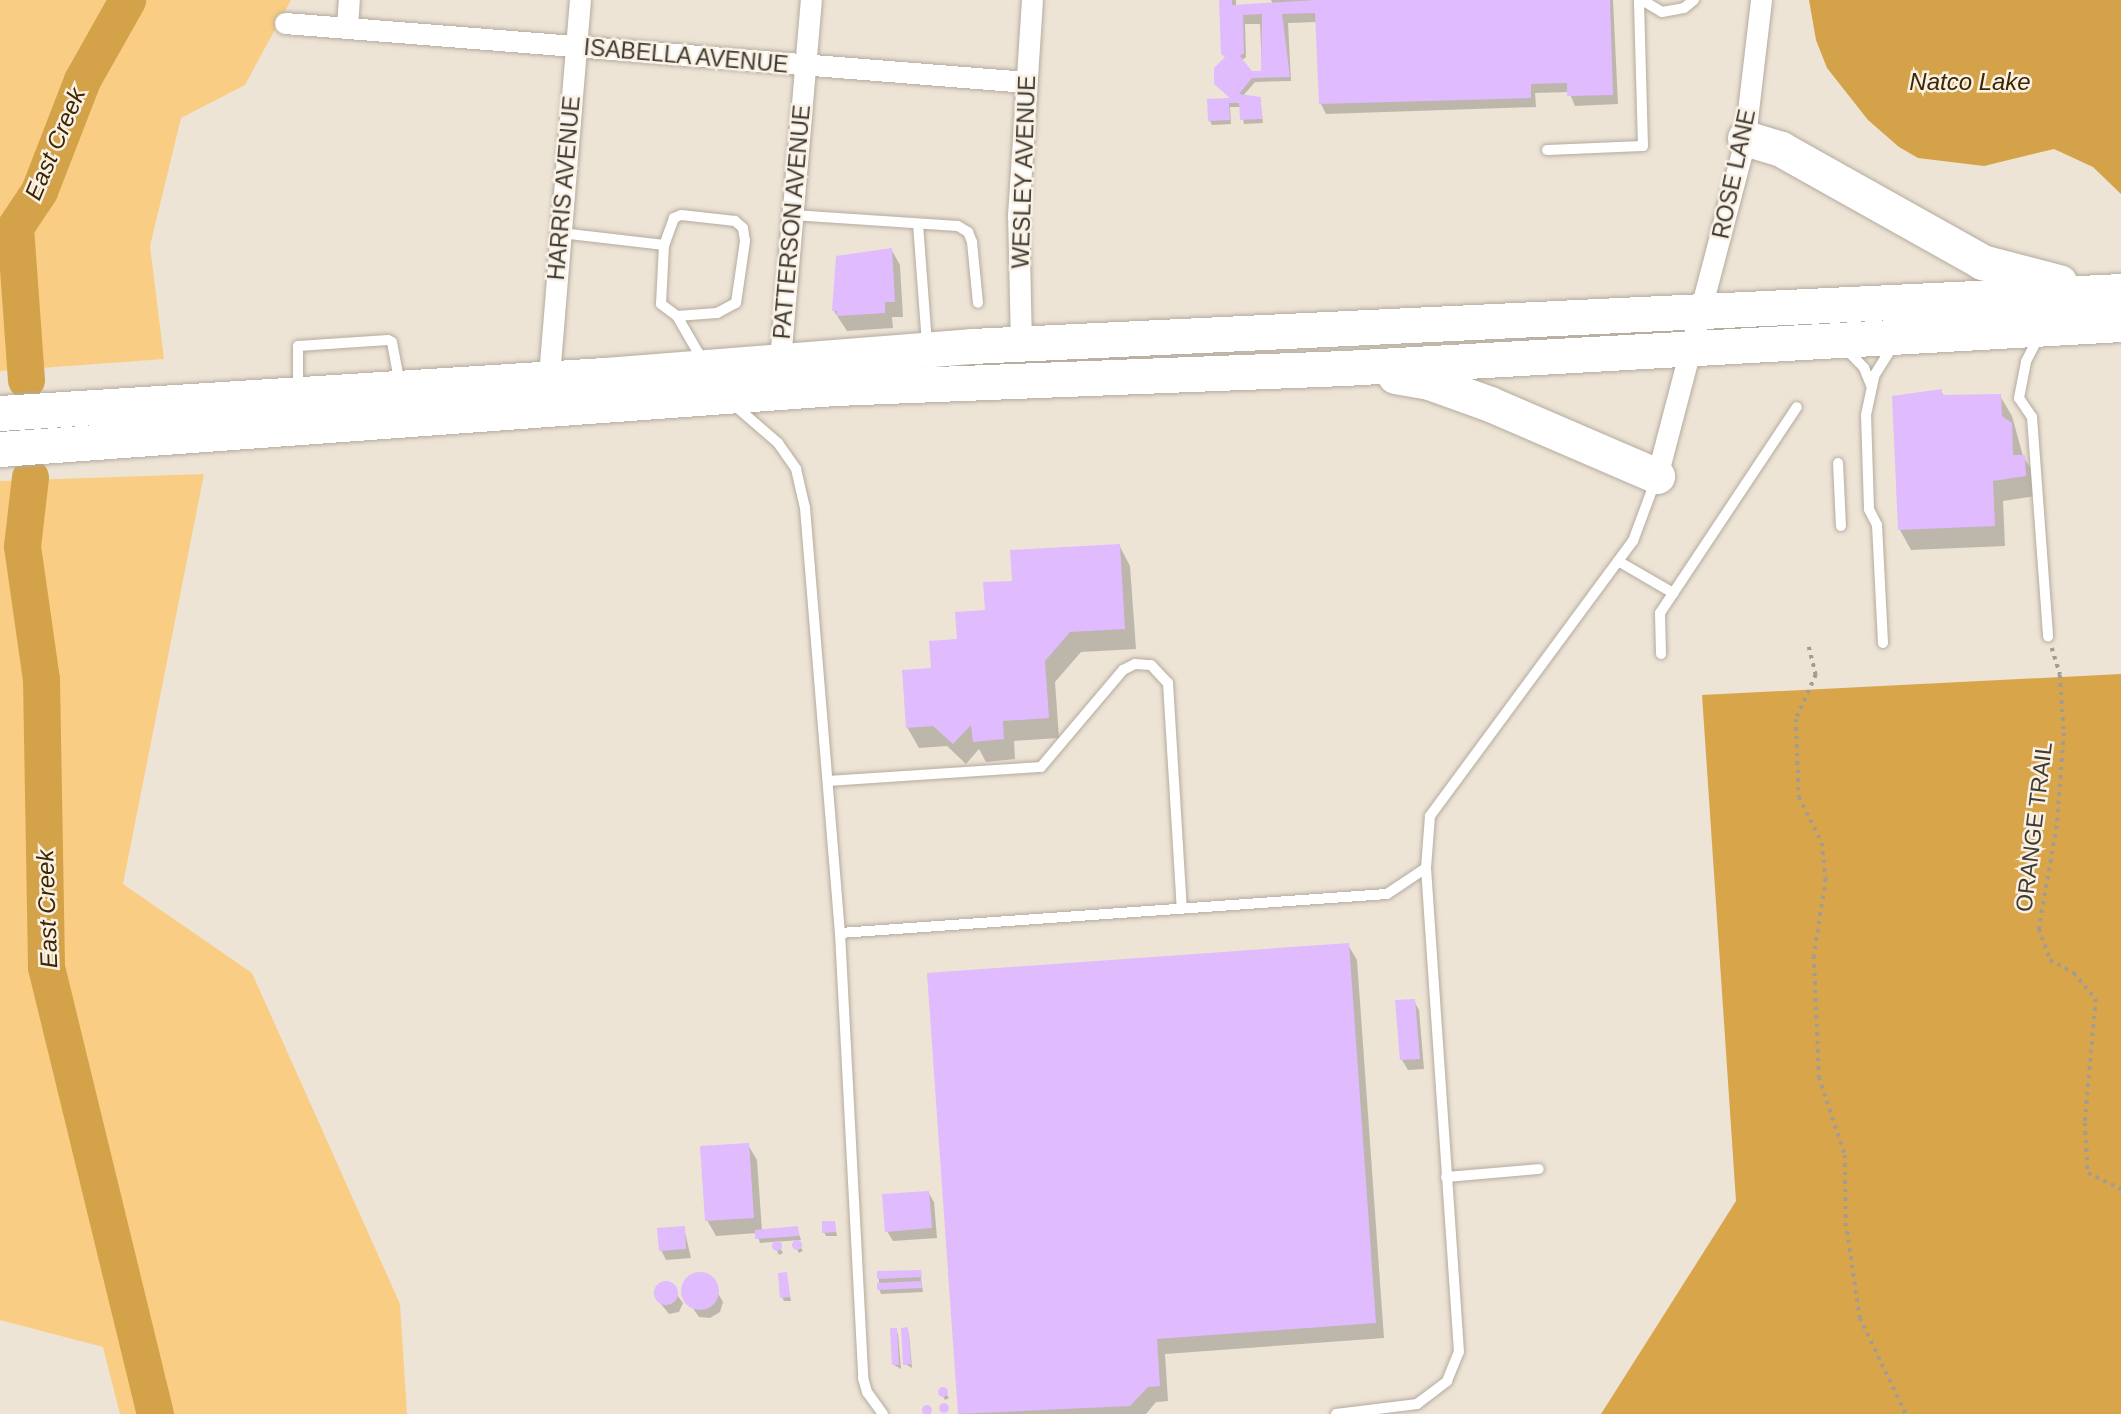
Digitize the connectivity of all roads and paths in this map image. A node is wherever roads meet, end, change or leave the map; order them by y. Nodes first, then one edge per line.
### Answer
1 (349, 0) edge
2 (580, 0) edge
3 (811, 0) edge
4 (1032, 0) edge
5 (1640, 0) edge
6 (1694, 0) edge
7 (1761, 0) edge
8 (285, 23) dead end
9 (347, 26) junction
10 (576, 47) junction
11 (806, 66) junction
12 (1026, 82) junction
13 (1745, 138) junction
14 (1547, 150) dead end
15 (793, 215) junction
16 (918, 224) junction
17 (561, 233) junction
18 (664, 245) junction
19 (2112, 292) edge
20 (978, 303) dead end
21 (677, 316) junction
22 (2121, 324) edge
23 (2043, 328) junction
24 (1698, 330) junction
25 (1901, 335) junction
26 (1834, 339) junction
27 (1021, 344) junction
28 (927, 350) junction
29 (780, 360) junction
30 (706, 366) junction
31 (1344, 368) junction
32 (549, 376) junction
33 (1871, 385) junction
34 (400, 387) junction
35 (298, 393) junction
36 (722, 397) junction
37 (1797, 407) dead end
38 (0, 412) edge
39 (0, 449) edge
40 (1838, 463) dead end
41 (1657, 476) junction
42 (1841, 526) dead end
43 (1619, 561) junction
44 (1673, 593) junction
45 (2048, 636) joint
46 (1883, 643) dead end
47 (1809, 647) dead end
48 (1661, 654) dead end
49 (829, 781) junction
50 (1426, 868) junction
51 (1182, 909) junction
52 (840, 933) junction
53 (1538, 1169) dead end
54 (1446, 1177) junction
55 (2121, 1189) edge
56 (883, 1414) edge
57 (1336, 1414) edge
58 (1906, 1414) edge

1 - 9 street
2 - 10 street, HARRIS AVENUE
3 - 11 street, PATTERSON AVENUE
4 - 12 street, WESLEY AVENUE
5 - 6 lane
5 - 14 lane
7 - 13 street, ROSE LANE
8 - 9 street, ISABELLA AVENUE
9 - 10 street, ISABELLA AVENUE
10 - 11 street, ISABELLA AVENUE
10 - 17 street, HARRIS AVENUE
11 - 12 street, ISABELLA AVENUE
11 - 15 street, PATTERSON AVENUE
12 - 27 street, WESLEY AVENUE
13 - 19 highway
13 - 24 street, ROSE LANE
15 - 16 lane
15 - 29 street, PATTERSON AVENUE
16 - 20 lane
16 - 28 lane
17 - 18 lane
17 - 32 street, HARRIS AVENUE
18 - 21 lane
18 - 21 lane
19 - 24 highway
21 - 30 lane
22 - 23 highway
23 - 25 highway
23 - 45 lane
24 - 26 highway
24 - 27 highway
24 - 31 highway
24 - 41 street, ROSE LANE
25 - 26 highway
25 - 33 lane
26 - 33 lane
27 - 28 highway
28 - 29 highway
29 - 30 highway
30 - 32 highway
31 - 36 highway
31 - 41 highway
32 - 34 highway
33 - 46 lane
34 - 35 highway
34 - 35 lane
35 - 38 highway
36 - 39 highway
36 - 49 lane
37 - 44 lane
40 - 42 lane
41 - 43 lane
43 - 44 lane
43 - 50 lane
44 - 48 lane
45 - 55 path, ORANGE TRAIL
47 - 58 path
49 - 51 lane
49 - 52 lane
50 - 51 lane
50 - 54 lane
51 - 52 lane
52 - 56 lane
53 - 54 lane
54 - 57 lane

